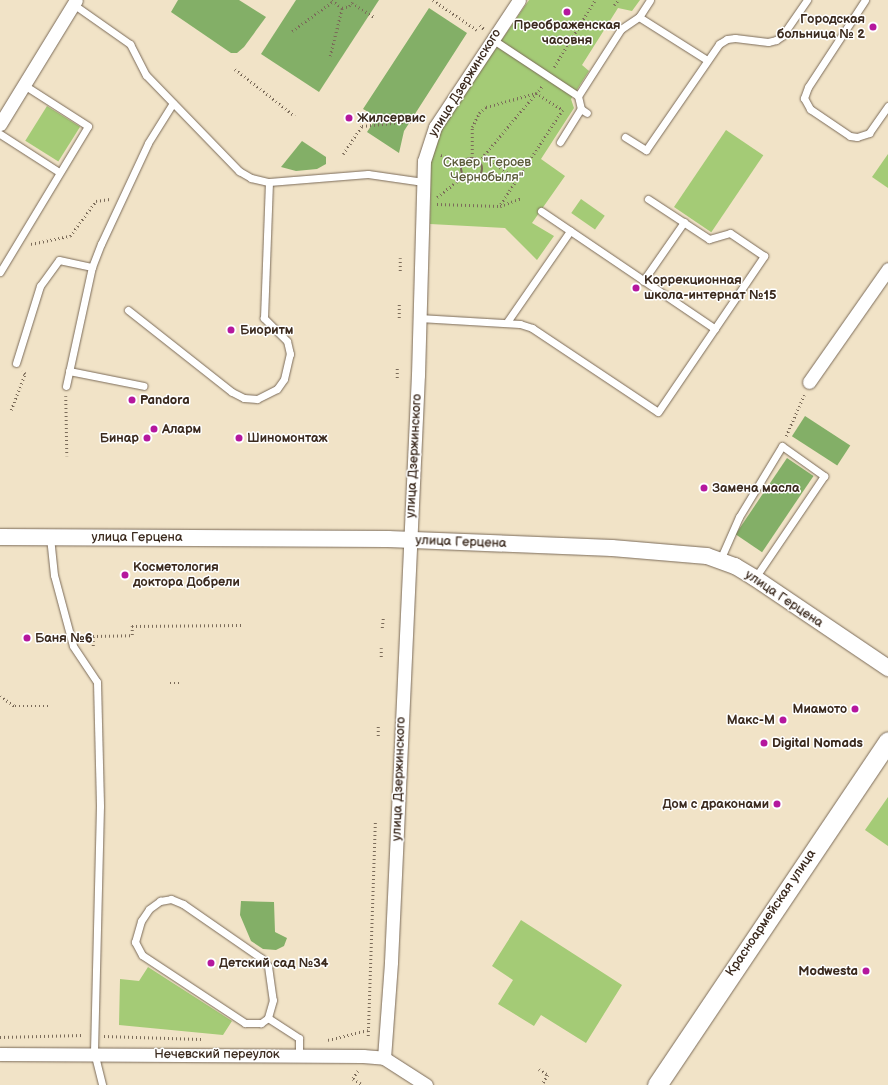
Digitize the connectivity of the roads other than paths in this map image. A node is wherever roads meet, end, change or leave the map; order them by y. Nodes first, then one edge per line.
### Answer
1 (519, 0) edge
2 (650, 0) edge
3 (807, 0) edge
4 (865, 0) edge
5 (75, 2) edge
6 (640, 17) junction
7 (492, 39) junction
8 (707, 60) junction
9 (24, 86) junction
10 (578, 96) junction
11 (173, 103) junction
12 (888, 106) edge
13 (0, 124) edge
14 (0, 134) edge
15 (625, 137) dead end
16 (560, 142) dead end
17 (59, 172) junction
18 (269, 182) junction
19 (423, 182) junction
20 (648, 199) dead end
21 (541, 211) dead end
22 (684, 222) junction
23 (570, 231) junction
24 (92, 267) junction
25 (888, 269) edge
26 (0, 272) edge
27 (643, 280) junction
28 (128, 310) dead end
29 (419, 318) junction
30 (507, 322) junction
31 (715, 329) junction
32 (16, 363) road end
33 (69, 371) junction
34 (809, 382) road end
35 (66, 386) road end
36 (144, 386) dead end
37 (0, 537) edge
38 (50, 537) junction
39 (410, 540) junction
40 (720, 560) junction
41 (755, 578) junction
42 (888, 668) edge
43 (888, 741) edge
44 (268, 1018) junction
45 (94, 1052) junction
46 (0, 1054) edge
47 (299, 1054) junction
48 (384, 1058) junction
49 (102, 1085) edge
50 (426, 1085) edge
51 (656, 1085) edge

1 - 7 street, улица Дзержинского
2 - 6 lane
3 - 8 lane
4 - 12 lane
5 - 9 street
5 - 11 lane
6 - 8 lane
6 - 10 lane
7 - 10 lane
7 - 19 street, улица Дзержинского
8 - 15 lane
9 - 13 street
9 - 17 lane
10 - 16 lane
11 - 18 lane
11 - 24 lane
14 - 17 lane
17 - 26 lane
18 - 19 lane
18 - 28 lane
19 - 29 street, улица Дзержинского
20 - 22 lane
21 - 23 lane
22 - 27 lane
22 - 31 lane
23 - 27 lane
23 - 30 lane
24 - 32 lane
24 - 33 lane
25 - 34 street
27 - 31 lane
29 - 30 lane
29 - 39 street, улица Дзержинского
30 - 31 lane
33 - 35 lane
33 - 36 lane
37 - 38 street, улица Герцена
38 - 39 street, улица Герцена
38 - 45 lane
39 - 40 street, улица Герцена
39 - 48 street, улица Дзержинского
40 - 41 street, улица Герцена
40 - 41 lane
41 - 42 street, улица Герцена
43 - 51 main road, Красноармейская улица
44 - 44 lane
44 - 47 lane
45 - 46 street, Нечевский переулок
45 - 47 street, Нечевский переулок
45 - 49 lane
47 - 48 street, Нечевский переулок
48 - 50 street

